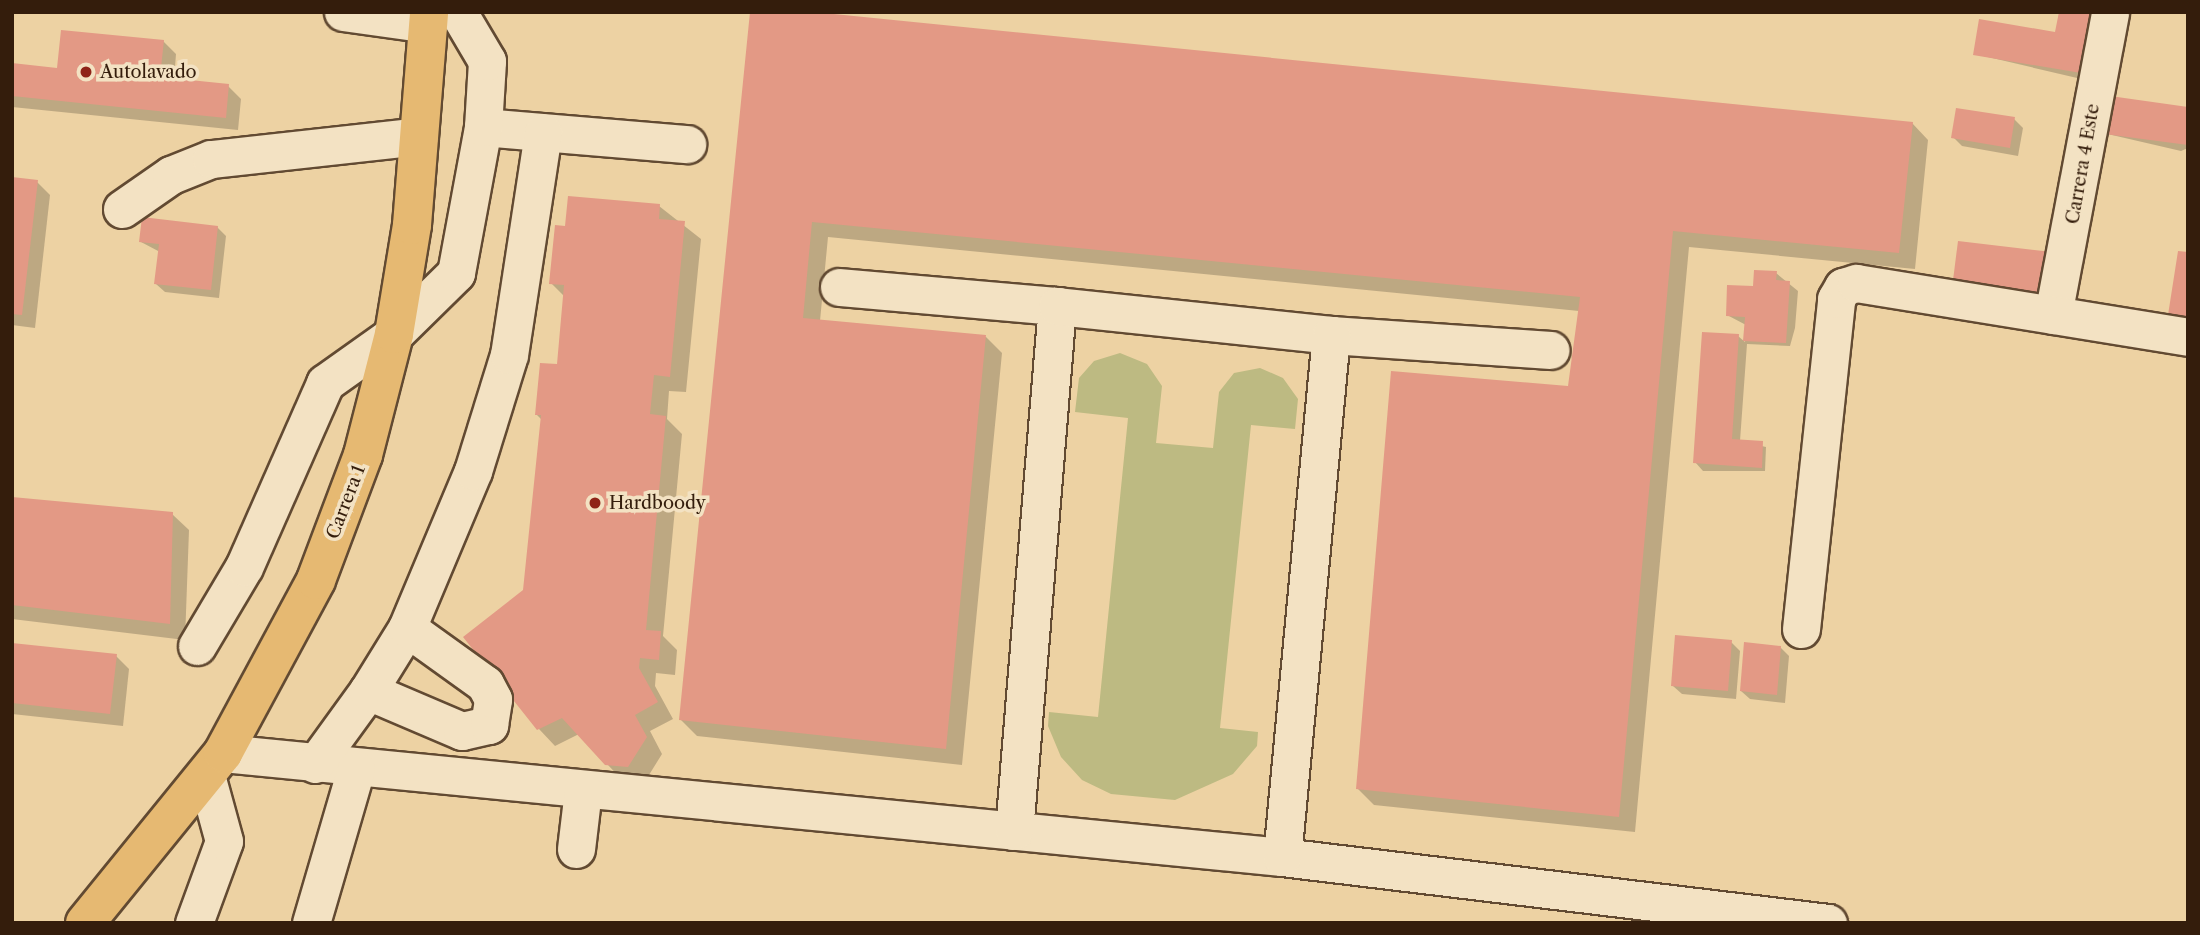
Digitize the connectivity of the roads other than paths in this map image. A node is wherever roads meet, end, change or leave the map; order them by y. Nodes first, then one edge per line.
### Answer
1 (344, 12) edge
2 (2110, 12) edge
3 (438, 16) edge
4 (483, 127) junction
5 (543, 133) junction
6 (419, 136) junction
7 (687, 144) dead end
8 (122, 209) dead end
9 (839, 287) dead end
10 (1057, 306) junction
11 (2053, 315) junction
12 (394, 334) junction
13 (1331, 335) junction
14 (2188, 337) edge
15 (1549, 350) dead end
16 (407, 628) junction
17 (1801, 629) dead end
18 (197, 646) dead end
19 (368, 691) junction
20 (214, 764) junction
21 (315, 764) junction
22 (356, 769) junction
23 (583, 790) junction
24 (1014, 831) junction
25 (576, 849) dead end
26 (1282, 857) junction
27 (85, 923) edge
28 (194, 923) edge
29 (311, 923) edge
30 (1828, 923) edge

1 - 3 street
2 - 11 street, Carrera 4 Este
3 - 4 street
3 - 6 main road, Carrera 1
4 - 5 street
4 - 12 street
5 - 7 street
5 - 16 street
6 - 8 street
6 - 12 main road, Carrera 1
9 - 10 street
10 - 13 street
10 - 24 street
11 - 14 street
11 - 17 street
12 - 18 street
12 - 20 main road, Carrera 1
13 - 15 street
13 - 26 street
16 - 19 street
16 - 19 street
19 - 21 street
20 - 21 street
20 - 27 main road, Carrera 1
20 - 28 street
21 - 22 street
22 - 23 street
22 - 29 street
23 - 24 street
23 - 25 street
24 - 26 street
26 - 30 street

